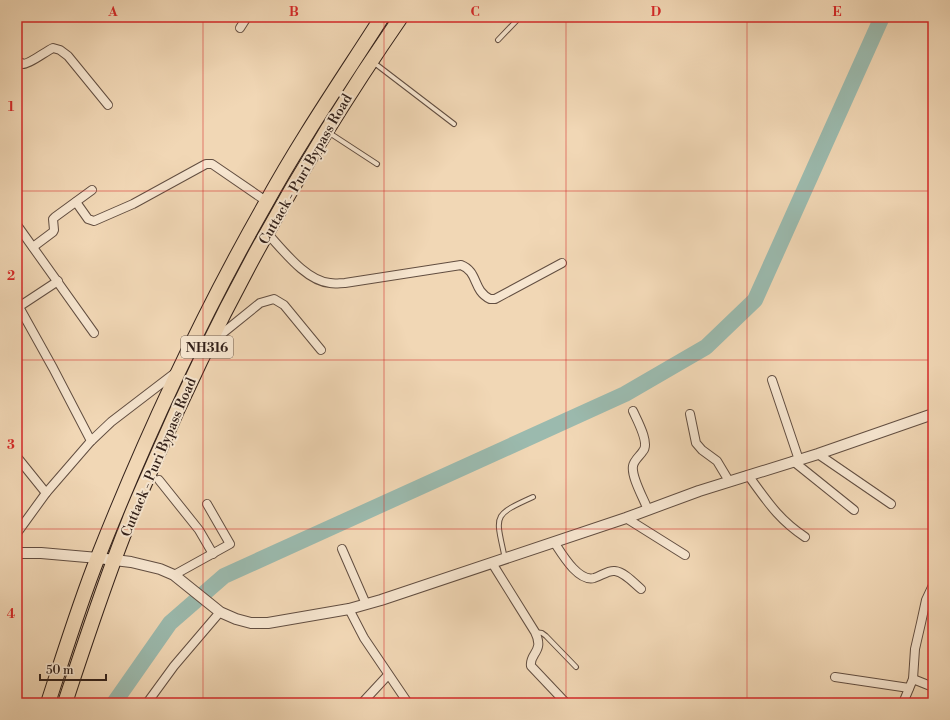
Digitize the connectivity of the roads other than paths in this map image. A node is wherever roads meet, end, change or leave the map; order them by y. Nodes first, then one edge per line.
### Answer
1 (247, 17) edge
2 (382, 17) edge
3 (401, 17) edge
4 (520, 17) edge
5 (240, 28) dead end
6 (498, 40) dead end
7 (17, 61) edge
8 (371, 61) junction
9 (108, 105) dead end
10 (454, 124) dead end
11 (326, 131) junction
12 (377, 164) dead end
13 (92, 190) dead end
14 (266, 202) junction
15 (77, 204) junction
16 (17, 225) edge
17 (267, 233) junction
18 (33, 248) junction
19 (562, 262) dead end
20 (58, 282) junction
21 (18, 307) edge
22 (94, 333) dead end
23 (208, 345) junction
24 (321, 350) dead end
25 (178, 370) junction
26 (772, 380) dead end
27 (633, 411) dead end
28 (690, 414) dead end
29 (933, 414) edge
30 (91, 441) junction
31 (818, 454) junction
32 (17, 457) edge
33 (796, 460) junction
34 (748, 475) junction
35 (159, 480) dead end
36 (729, 481) junction
37 (46, 493) junction
38 (533, 497) dead end
39 (207, 504) dead end
40 (891, 504) dead end
41 (648, 510) junction
42 (854, 510) dead end
43 (626, 518) junction
44 (17, 533) edge
45 (805, 537) dead end
46 (554, 542) junction
47 (342, 549) dead end
48 (17, 553) edge
49 (213, 554) junction
50 (685, 555) dead end
51 (98, 558) junction
52 (505, 559) junction
53 (114, 560) junction
54 (492, 564) junction
55 (178, 578) junction
56 (933, 585) edge
57 (641, 589) dead end
58 (366, 604) junction
59 (349, 609) junction
60 (217, 610) junction
61 (535, 632) junction
62 (576, 667) dead end
63 (388, 674) junction
64 (835, 677) dead end
65 (913, 679) junction
66 (933, 687) edge
67 (910, 688) junction
68 (48, 703) edge
69 (65, 703) edge
70 (147, 703) edge
71 (362, 703) edge
72 (408, 703) edge
73 (566, 703) edge
74 (903, 703) edge

1 - 5 street
2 - 14 highway, Cuttack - Puri Bypass Road / NH316
3 - 8 highway, Cuttack - Puri Bypass Road / NH316
4 - 6 lane
7 - 9 street
8 - 10 lane
8 - 11 highway, Cuttack - Puri Bypass Road / NH316
11 - 12 lane
11 - 17 highway, Cuttack - Puri Bypass Road / NH316
13 - 15 street
14 - 15 street
14 - 25 highway, Cuttack - Puri Bypass Road / NH316
15 - 18 street
16 - 18 street
17 - 19 street
17 - 23 highway, Cuttack - Puri Bypass Road / NH316
18 - 20 street
20 - 21 street
20 - 22 street
21 - 30 street
23 - 24 street
23 - 53 highway, Cuttack - Puri Bypass Road / NH316
25 - 30 street
25 - 51 highway, Cuttack - Puri Bypass Road / NH316
26 - 33 street
27 - 41 street
28 - 36 street
29 - 31 street
30 - 37 street
31 - 33 street
31 - 40 street
32 - 37 street
33 - 34 street
33 - 42 street
34 - 36 street
34 - 45 street
35 - 49 street
36 - 41 street
37 - 44 street
38 - 52 lane
39 - 49 street
41 - 43 street
43 - 46 street
43 - 50 street
46 - 52 street
46 - 57 street
47 - 58 street
48 - 51 street
49 - 55 street
51 - 53 street
51 - 68 highway, Cuttack - Puri Bypass Road / NH316
52 - 54 street
53 - 55 street
53 - 69 highway, Cuttack - Puri Bypass Road / NH316
54 - 58 street
54 - 61 street
55 - 60 street
56 - 65 street
58 - 59 street
59 - 60 street
59 - 63 street
60 - 70 street
61 - 62 lane
61 - 73 street
63 - 71 street
63 - 72 street
64 - 67 street
65 - 66 street
65 - 67 street
67 - 74 street

